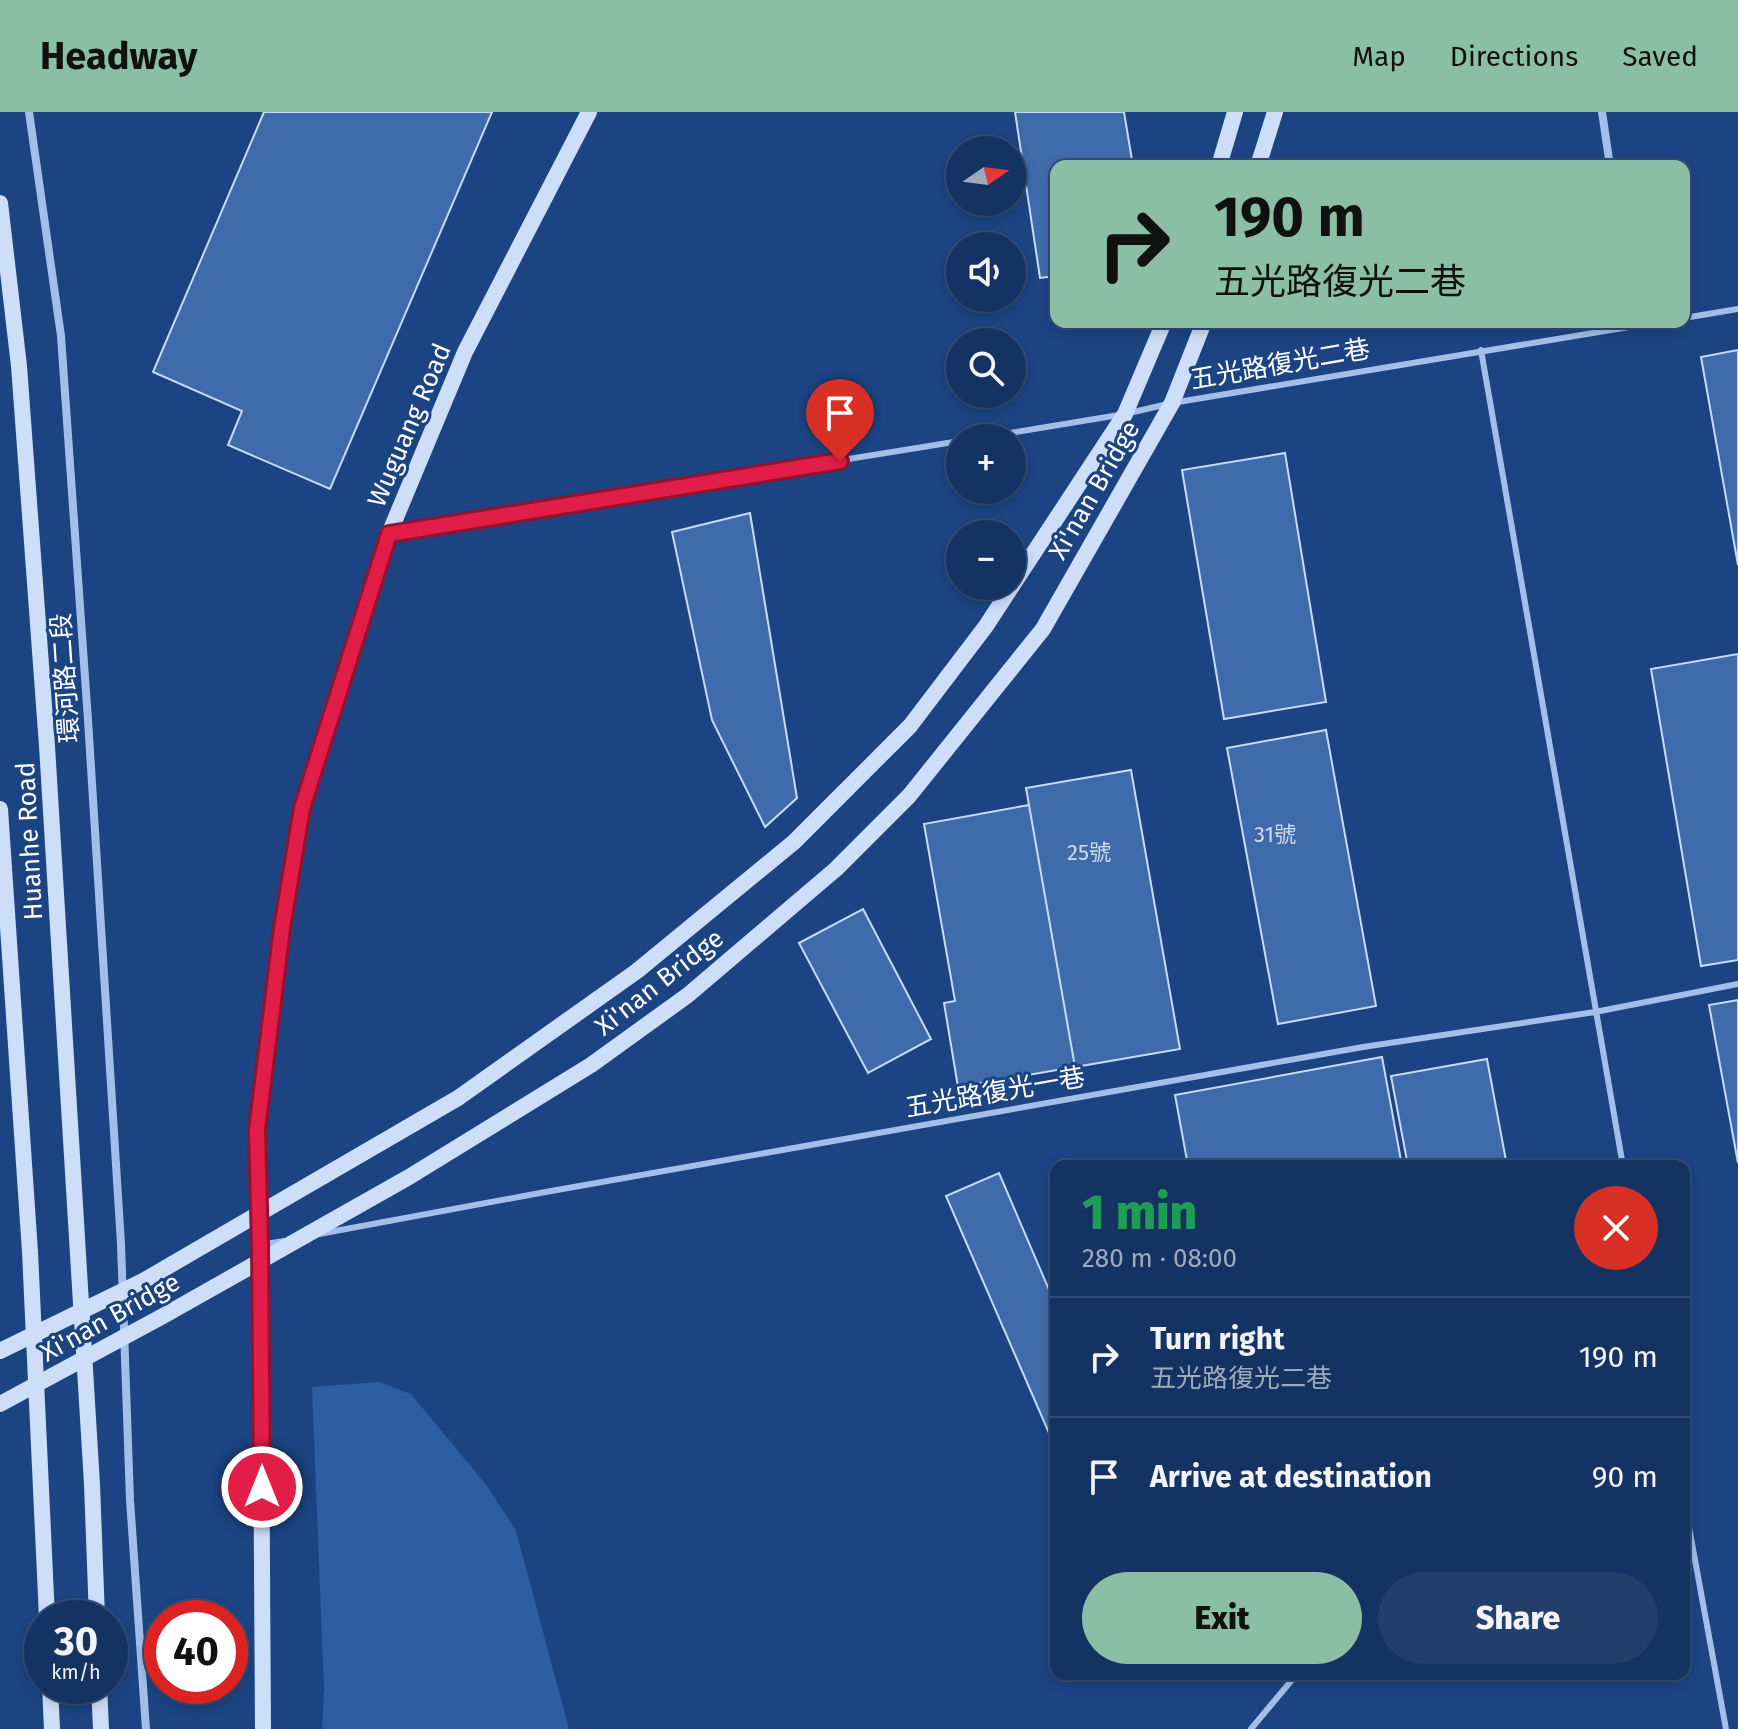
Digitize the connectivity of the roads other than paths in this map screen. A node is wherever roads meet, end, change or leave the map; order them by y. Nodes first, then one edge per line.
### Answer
1 (29, 112) edge
2 (589, 112) edge
3 (1235, 112) edge
4 (1275, 112) edge
5 (1602, 112) edge
6 (1221, 160) edge
7 (1260, 160) edge
8 (1609, 160) edge
9 (0, 203) edge
10 (1738, 309) edge
11 (1690, 317) edge
12 (1161, 328) edge
13 (1202, 328) edge
14 (1610, 328) edge
15 (1481, 350) junction
16 (1172, 403) junction
17 (1125, 414) junction
18 (1026, 430) edge
19 (946, 443) edge
20 (389, 534) junction
21 (0, 809) edge
22 (1738, 984) edge
23 (1595, 1012) junction
24 (1622, 1160) edge
25 (260, 1245) junction
26 (0, 1351) edge
27 (0, 1404) edge
28 (1690, 1533) edge
29 (46, 1600) edge
30 (96, 1600) edge
31 (1291, 1681) dead end
32 (51, 1704) edge
33 (100, 1704) edge
34 (52, 1729) edge
35 (101, 1729) edge
36 (146, 1729) edge
37 (263, 1729) edge
38 (1251, 1729) edge
39 (1726, 1729) edge

1 - 36 street, 環河路二段
2 - 20 street, Wuguang Road
3 - 6 street
4 - 7 street
5 - 8 street
9 - 30 street, Huanhe Road
10 - 11 lane
12 - 17 street
13 - 16 street
14 - 15 lane, 五光路復光二巷
15 - 16 lane, 五光路復光二巷
15 - 23 lane
16 - 17 lane, 五光路復光二巷
16 - 27 street, Xi'nan Bridge, bridge
17 - 18 lane, 五光路復光二巷
17 - 26 street, Xi'nan Bridge, bridge
19 - 20 lane
20 - 25 street, Wuguang Road
21 - 29 street, Huanhe Road
22 - 23 lane, 五光路復光一巷
23 - 24 lane
23 - 25 lane, 五光路復光一巷
25 - 37 street, Wuguang Road
28 - 39 lane
31 - 38 lane
32 - 34 street
33 - 35 street

